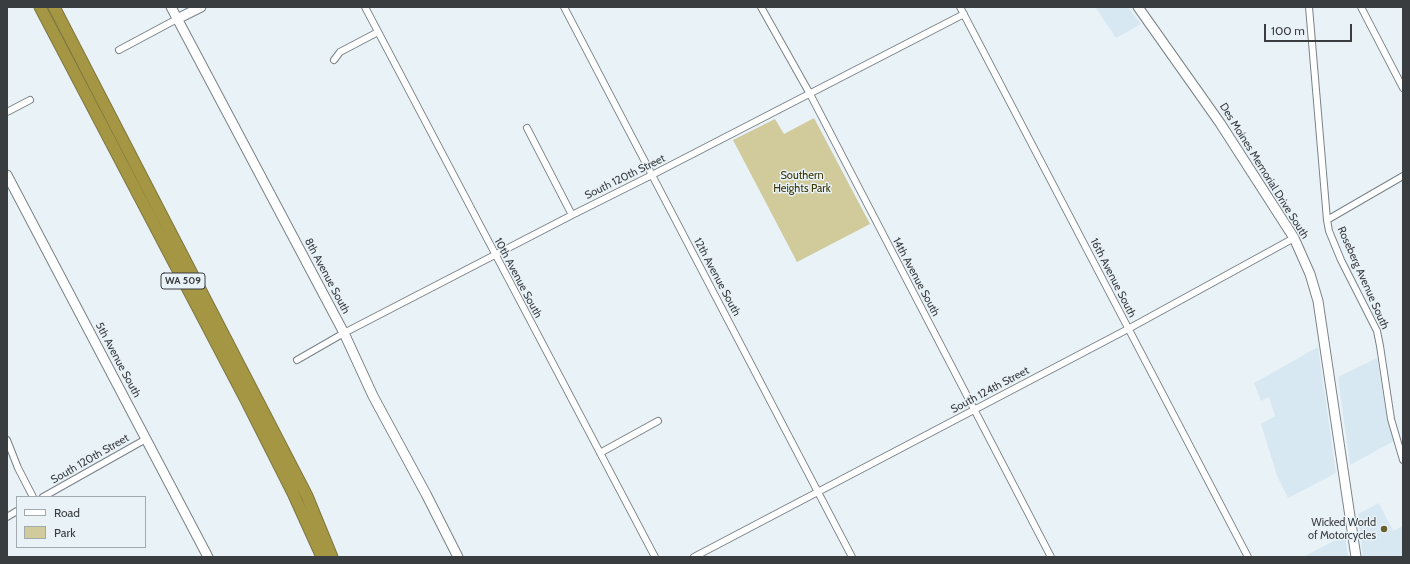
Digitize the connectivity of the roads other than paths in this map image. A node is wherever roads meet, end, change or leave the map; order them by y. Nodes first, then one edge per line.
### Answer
1 (40, 7) edge
2 (54, 7) edge
3 (171, 7) edge
4 (201, 7) edge
5 (365, 7) edge
6 (564, 7) edge
7 (761, 7) edge
8 (960, 7) edge
9 (1138, 7) edge
10 (1309, 7) edge
11 (1361, 7) edge
12 (964, 14) junction
13 (177, 19) junction
14 (378, 32) junction
15 (119, 50) dead end
16 (334, 60) dead end
17 (1403, 88) edge
18 (810, 94) junction
19 (30, 100) dead end
20 (7, 112) edge
21 (526, 128) dead end
22 (7, 175) edge
23 (652, 175) junction
24 (1403, 176) edge
25 (572, 215) junction
26 (1327, 220) junction
27 (1294, 238) junction
28 (495, 255) junction
29 (1128, 329) junction
30 (344, 334) junction
31 (297, 360) dead end
32 (974, 410) junction
33 (658, 421) dead end
34 (146, 439) junction
35 (7, 440) edge
36 (600, 453) junction
37 (1403, 460) edge
38 (818, 491) junction
39 (32, 496) edge
40 (45, 496) edge
41 (16, 512) edge
42 (7, 517) edge
43 (208, 557) edge
44 (322, 557) edge
45 (332, 557) edge
46 (458, 557) edge
47 (654, 557) edge
48 (694, 557) edge
49 (852, 557) edge
50 (1051, 557) edge
51 (1248, 557) edge
52 (1356, 557) edge

1 - 44 highway, WA 509
2 - 45 highway, WA 509
3 - 13 street, 8th Avenue South
4 - 13 street
5 - 14 street, 10th Avenue South
6 - 23 street, 12th Avenue South
7 - 18 street, 14th Avenue South
8 - 12 street, 16th Avenue South
9 - 27 street, Des Moines Memorial Drive South
10 - 26 street, Roseberg Avenue South
11 - 17 street
12 - 18 street, South 120th Street
12 - 29 street, 16th Avenue South
13 - 15 street
13 - 30 street, 8th Avenue South
14 - 16 street
14 - 28 street, 10th Avenue South
18 - 23 street, South 120th Street
18 - 32 street, 14th Avenue South
19 - 20 street
21 - 25 street
22 - 34 street, 5th Avenue South
23 - 25 street, South 120th Street
23 - 38 street, 12th Avenue South
24 - 26 street
25 - 28 street, South 120th Street
26 - 37 street, Roseberg Avenue South
27 - 29 street, South 124th Street
27 - 52 street, Des Moines Memorial Drive South
28 - 30 street, South 120th Street
28 - 36 street, 10th Avenue South
29 - 32 street, South 124th Street
29 - 51 street, 16th Avenue South
30 - 31 street, South 120th Street
30 - 46 street, 8th Avenue South
32 - 38 street, South 124th Street
32 - 50 street, 14th Avenue South
33 - 36 street
34 - 40 street, South 120th Street
34 - 43 street, 5th Avenue South
35 - 39 street
36 - 47 street, 10th Avenue South
38 - 48 street, South 124th Street
38 - 49 street, 12th Avenue South
41 - 42 street

